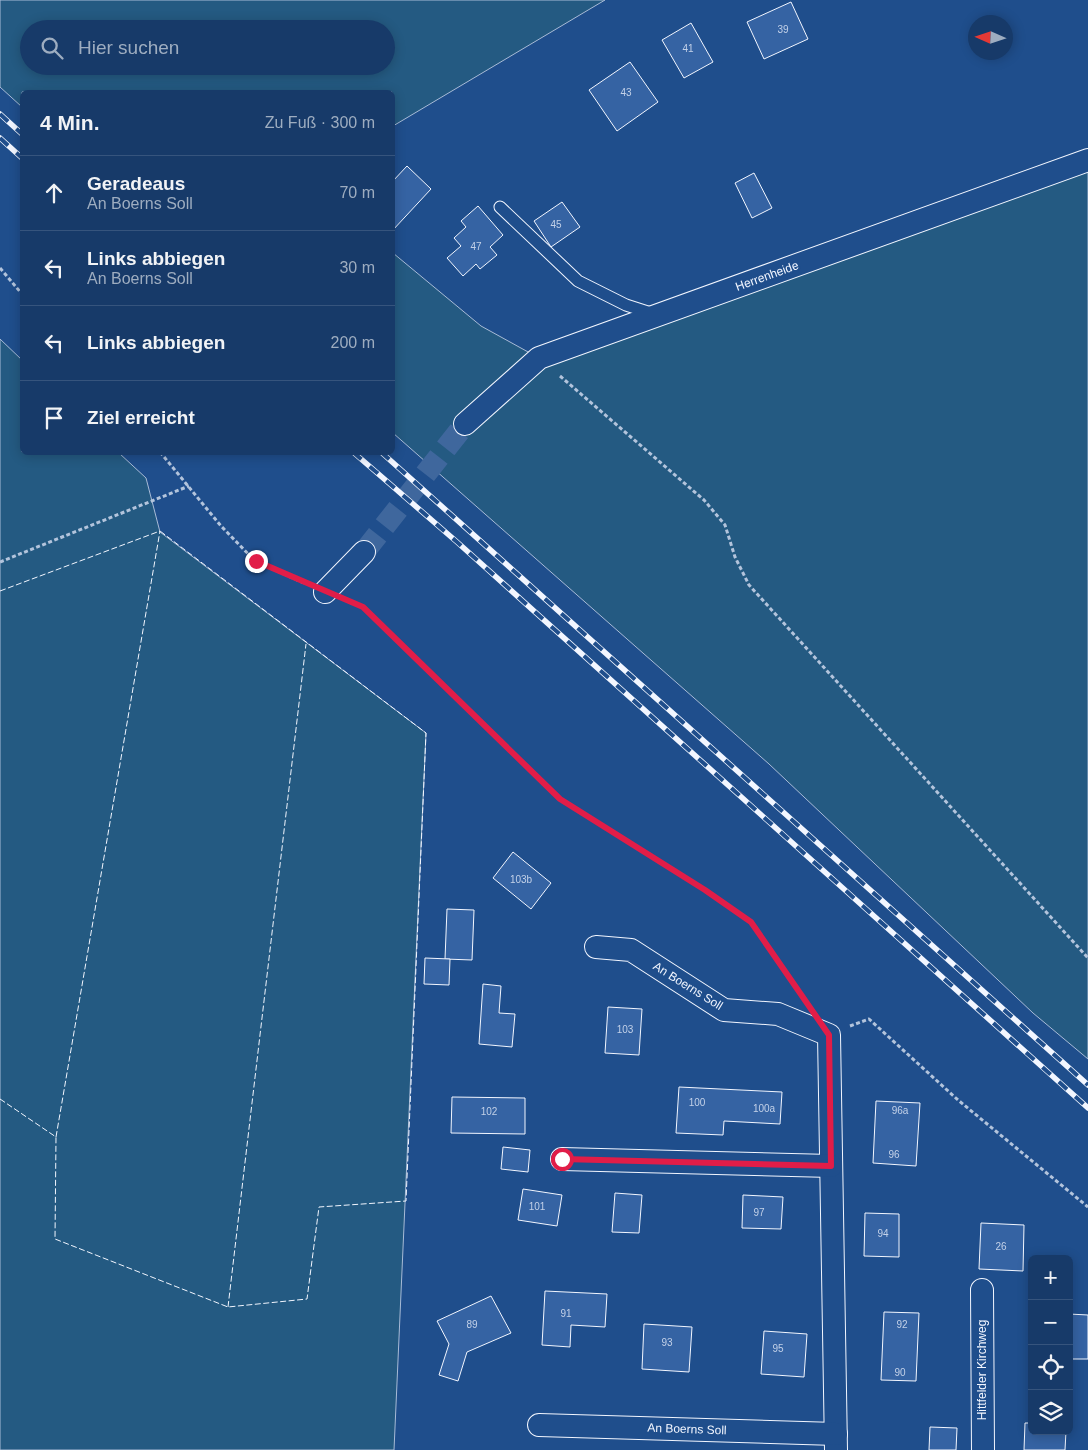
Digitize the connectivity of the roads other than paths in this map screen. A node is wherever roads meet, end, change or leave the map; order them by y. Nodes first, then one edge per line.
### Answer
1 (1088, 160) edge
2 (500, 207) dead end
3 (658, 315) junction
4 (465, 424) tunnel mouth
5 (364, 552) tunnel mouth
6 (325, 592) road end
7 (596, 946) dead end
8 (562, 1159) dead end
9 (831, 1166) junction
10 (982, 1290) dead end
11 (539, 1425) dead end
12 (836, 1442) edge
13 (983, 1450) edge

1 - 3 street, Herrenheide
2 - 3 lane
3 - 4 street, Herrenheide
5 - 6 street
7 - 9 street, An Boerns Soll
8 - 9 street
9 - 12 street, An Boerns Soll
10 - 13 street, Hittfelder Kirchweg
11 - 12 street, An Boerns Soll

